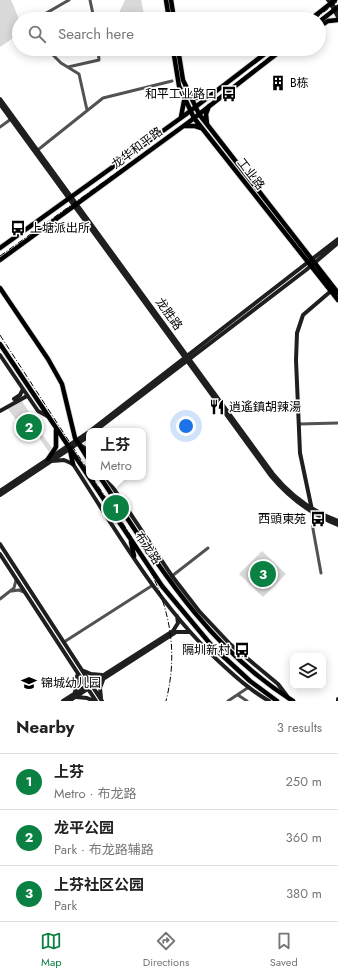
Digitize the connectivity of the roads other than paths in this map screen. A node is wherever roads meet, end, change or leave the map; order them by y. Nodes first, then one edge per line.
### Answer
1 (69, 0) edge
2 (90, 0) edge
3 (166, 0) edge
4 (172, 0) edge
5 (335, 0) edge
6 (330, 2) edge
7 (336, 9) edge
8 (48, 12) edge
9 (93, 12) edge
10 (168, 12) edge
11 (173, 12) edge
12 (319, 12) edge
13 (326, 17) edge
14 (338, 19) edge
15 (326, 22) edge
16 (55, 56) edge
17 (99, 56) edge
18 (173, 56) edge
19 (179, 56) edge
20 (262, 56) edge
21 (274, 56) edge
22 (277, 56) edge
23 (267, 62) junction
24 (68, 67) junction
25 (175, 80) junction
26 (186, 89) junction
27 (211, 95) junction
28 (183, 97) junction
29 (0, 99) edge
30 (0, 104) edge
31 (209, 106) junction
32 (195, 108) junction
33 (87, 110) junction
34 (190, 112) junction
35 (199, 114) junction
36 (194, 118) junction
37 (11, 119) junction
38 (179, 120) junction
39 (0, 127) edge
40 (181, 127) junction
41 (208, 128) junction
42 (203, 130) junction
43 (38, 149) junction
44 (71, 198) junction
45 (76, 205) junction
46 (338, 239) edge
47 (338, 243) edge
48 (0, 248) edge
49 (0, 260) edge
50 (311, 263) junction
51 (0, 288) edge
52 (331, 291) junction
53 (338, 293) edge
54 (338, 300) edge
55 (0, 344) edge
56 (0, 355) edge
57 (186, 358) junction
58 (23, 389) junction
59 (27, 396) junction
60 (0, 408) edge
61 (0, 411) edge
62 (48, 417) junction
63 (338, 423) edge
64 (299, 424) junction
65 (55, 426) junction
66 (95, 428) edge
67 (100, 428) edge
68 (86, 435) edge
69 (86, 438) edge
70 (77, 442) junction
71 (69, 448) junction
72 (86, 449) edge
73 (86, 456) edge
74 (50, 460) junction
75 (73, 464) junction
76 (86, 473) edge
77 (91, 480) edge
78 (102, 480) edge
79 (108, 480) edge
80 (0, 491) edge
81 (0, 494) edge
82 (312, 511) junction
83 (338, 521) edge
84 (338, 525) edge
85 (130, 538) junction
86 (0, 544) edge
87 (208, 548) dead end
88 (0, 554) edge
89 (134, 556) junction
90 (321, 573) dead end
91 (172, 576) junction
92 (15, 578) junction
93 (153, 585) junction
94 (12, 591) junction
95 (25, 593) junction
96 (0, 599) edge
97 (177, 616) junction
98 (174, 632) junction
99 (190, 632) junction
100 (64, 642) junction
101 (81, 669) junction
102 (76, 671) junction
103 (105, 676) junction
104 (91, 684) junction
105 (87, 687) junction
106 (249, 687) junction
107 (238, 695) junction
108 (73, 696) junction
109 (291, 700) edge
110 (63, 701) edge
111 (69, 701) edge
112 (95, 701) edge
113 (102, 701) edge
114 (228, 701) edge
115 (247, 701) edge
116 (269, 701) edge
117 (277, 701) edge

1 - 8 street
2 - 9 street
3 - 10 main road
4 - 11 main road
5 - 6 main road
6 - 7 main road
6 - 12 main road
7 - 13 main road
7 - 14 main road
14 - 15 main road
16 - 24 street
17 - 24 street
18 - 25 main road, 工业路
19 - 26 main road, 工业路
20 - 27 main road, 龙华和平路
21 - 23 main road, 龙华和平路
22 - 23 main road
23 - 31 main road, 龙华和平路
24 - 33 street
25 - 28 main road, 工业路
25 - 33 street
26 - 27 main road
26 - 32 main road, 工业路
27 - 32 main road, 龙华和平路
28 - 34 main road, 工业路
28 - 38 main road
29 - 43 main road, 龙胜路
30 - 37 main road, 龙胜路
31 - 35 main road, 龙华和平路
31 - 41 main road
32 - 34 main road, 龙华和平路
32 - 35 main road, 工业路
33 - 43 street
34 - 36 main road, 工业路
34 - 38 main road, 龙华和平路
35 - 36 main road, 龙华和平路
35 - 41 main road, 工业路
36 - 40 main road, 龙华和平路
36 - 42 main road, 工业路
37 - 39 street
37 - 44 main road, 龙胜路
38 - 44 main road, 龙华和平路
40 - 42 main road
40 - 45 main road, 龙华和平路
41 - 50 main road, 工业路
42 - 50 main road, 工业路
43 - 44 main road, 龙胜路
44 - 45 main road, 龙胜路
44 - 48 main road, 龙华和平路
45 - 49 main road, 龙华和平路
45 - 57 main road, 龙胜路
46 - 50 main road
47 - 50 main road
50 - 52 main road, 工业路
50 - 53 main road, 工业路
50 - 57 main road
51 - 70 main road
52 - 54 main road, 工业路
52 - 64 main road
55 - 62 main road, 布龙路
56 - 58 main road
57 - 66 main road
57 - 67 main road
57 - 82 main road, 龙胜路
58 - 59 main road
58 - 60 main road
59 - 61 main road
59 - 62 main road
62 - 65 main road, 布龙路
63 - 64 street
64 - 82 main road
65 - 71 main road, 布龙路
65 - 74 main road
68 - 70 main road
69 - 70 main road
70 - 71 main road
70 - 72 main road
70 - 73 main road
71 - 74 main road
71 - 75 main road
71 - 76 main road, 布龙路
74 - 75 main road
74 - 80 main road
74 - 81 main road
75 - 89 main road
77 - 85 main road, 布龙路
78 - 109 main road, 布龙路
79 - 91 main road
82 - 83 main road, 龙胜路
82 - 84 main road, 龙胜路
82 - 90 street
85 - 89 main road
85 - 117 main road, 布龙路
86 - 100 main road
87 - 91 street
88 - 92 main road
89 - 93 main road
91 - 109 main road
92 - 94 street
92 - 95 main road
93 - 97 main road
93 - 100 street
94 - 95 street
94 - 96 street
95 - 102 main road
97 - 98 main road
97 - 99 main road
98 - 99 main road
98 - 103 main road
99 - 106 main road
100 - 101 main road
101 - 103 main road
101 - 104 main road
102 - 105 main road
102 - 108 main road
103 - 104 main road
103 - 113 main road
104 - 105 main road
104 - 113 main road
105 - 108 main road
105 - 112 main road
106 - 107 street
106 - 116 main road
107 - 114 street
107 - 115 street
108 - 110 main road
108 - 111 main road
108 - 112 main road

